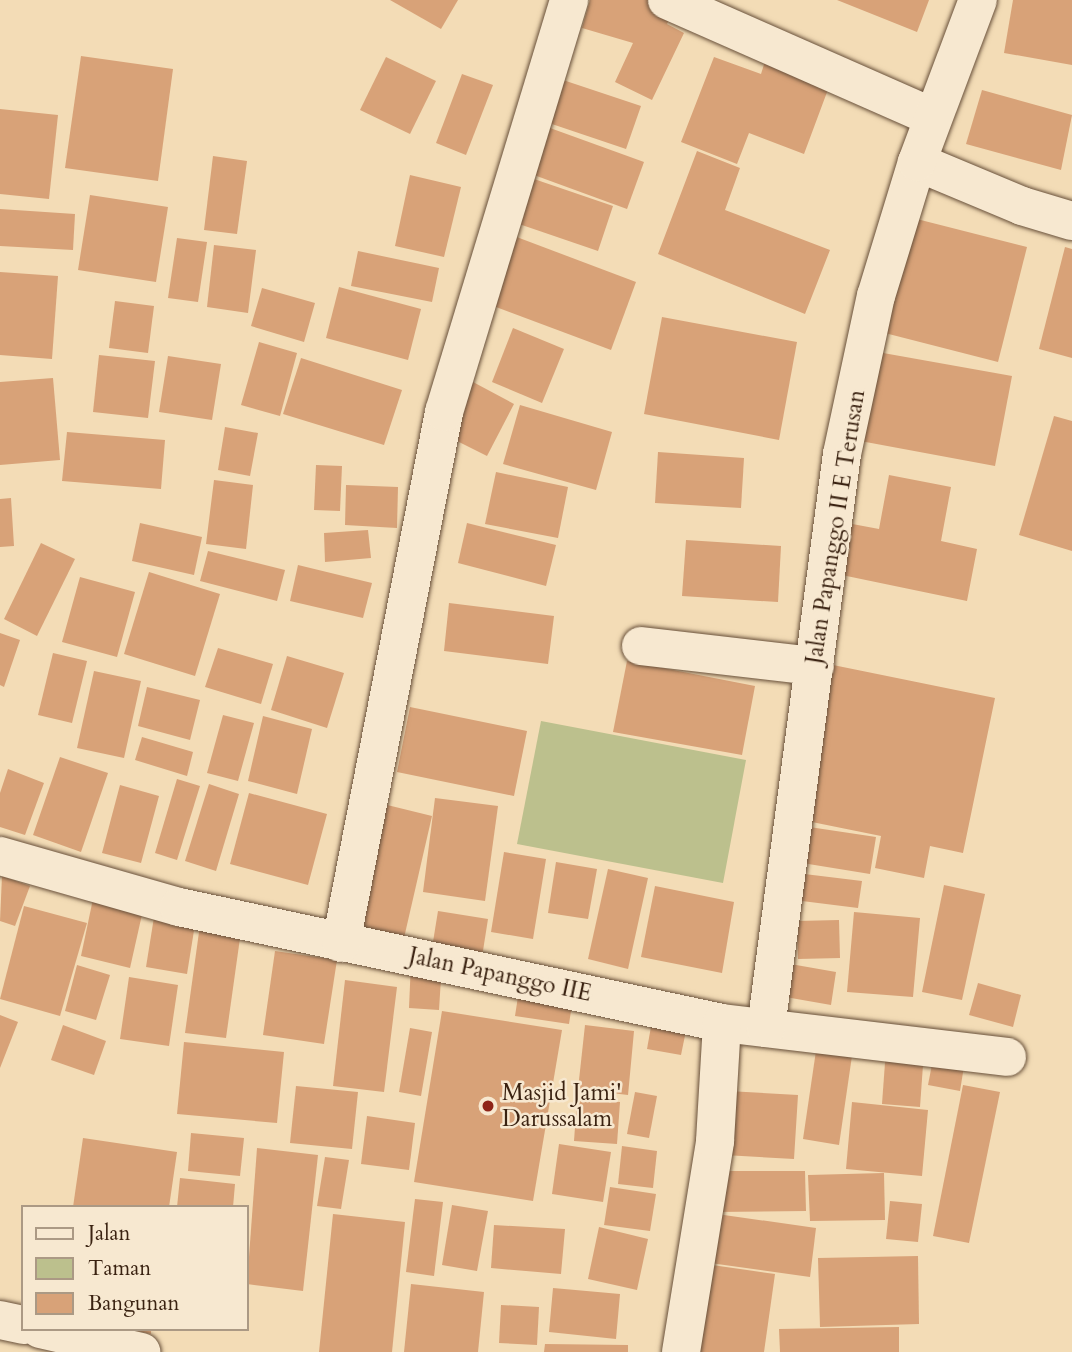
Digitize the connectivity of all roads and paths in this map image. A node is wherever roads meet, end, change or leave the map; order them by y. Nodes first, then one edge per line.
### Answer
1 (569, 0) edge
2 (667, 0) edge
3 (978, 0) edge
4 (932, 117) junction
5 (917, 162) junction
6 (1072, 221) edge
7 (641, 646) dead end
8 (814, 666) junction
9 (0, 856) edge
10 (341, 943) junction
11 (722, 1023) junction
12 (766, 1028) junction
13 (1007, 1057) dead end
14 (0, 1320) edge
15 (21, 1325) edge
16 (49, 1331) edge
17 (141, 1352) edge
18 (681, 1352) edge

1 - 10 street
2 - 4 street
3 - 4 street, Jalan Papanggo II E Terusan
4 - 5 street, Jalan Papanggo II E Terusan
5 - 6 street
5 - 8 street, Jalan Papanggo II E Terusan
7 - 8 street
8 - 12 street, Jalan Papanggo II E Terusan
9 - 10 street, Jalan Papanggo IIE
10 - 11 street, Jalan Papanggo IIE
11 - 12 street, Jalan Papanggo IIE
11 - 18 street
12 - 13 street, Jalan Papanggo IIE
14 - 15 street
16 - 17 street

